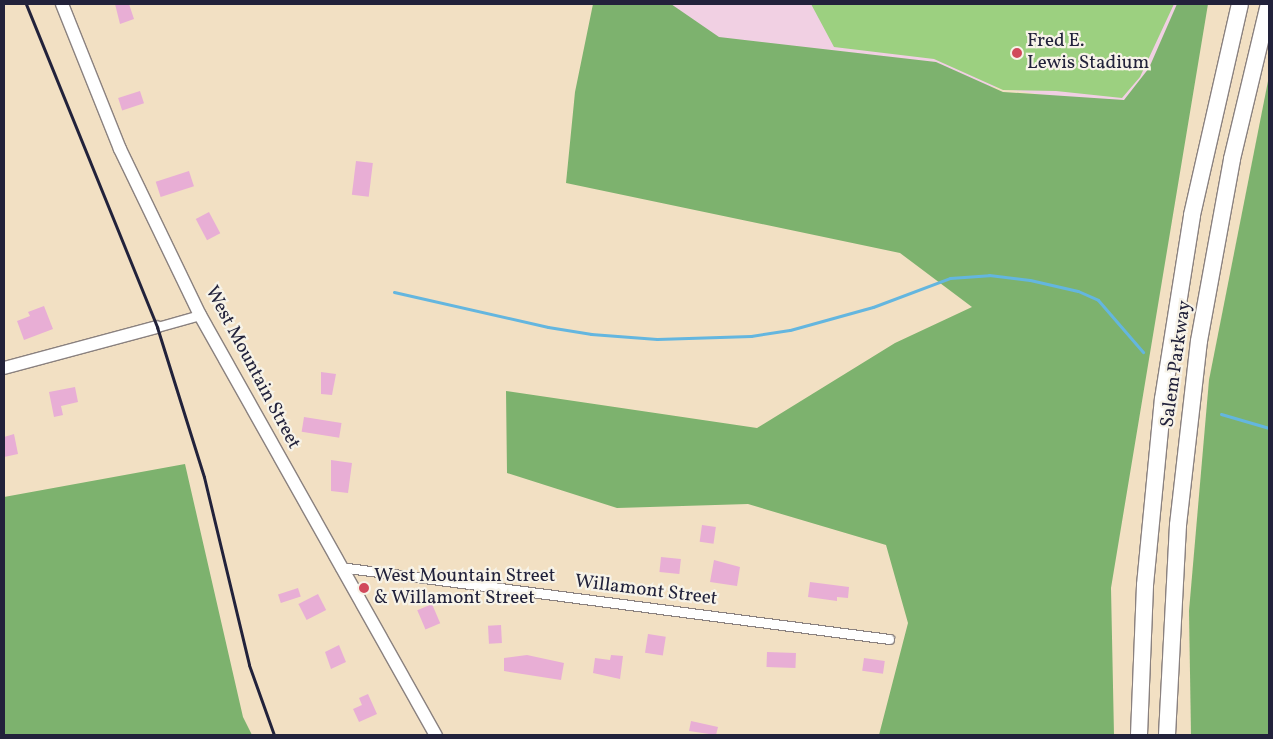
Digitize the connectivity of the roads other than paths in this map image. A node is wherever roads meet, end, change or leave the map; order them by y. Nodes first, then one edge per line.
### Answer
1 (62, 4) edge
2 (1240, 4) edge
3 (1269, 4) edge
4 (200, 315) junction
5 (158, 327) joint
6 (4, 368) edge
7 (340, 567) junction
8 (888, 639) dead end
9 (436, 735) edge
10 (1139, 735) edge
11 (1167, 735) edge

1 - 4 main road, West Mountain Street
2 - 10 highway, Salem Parkway
3 - 11 highway, Salem Parkway
4 - 5 street
4 - 7 main road, West Mountain Street
5 - 6 main road
7 - 8 street, Willamont Street
7 - 9 main road, West Mountain Street

